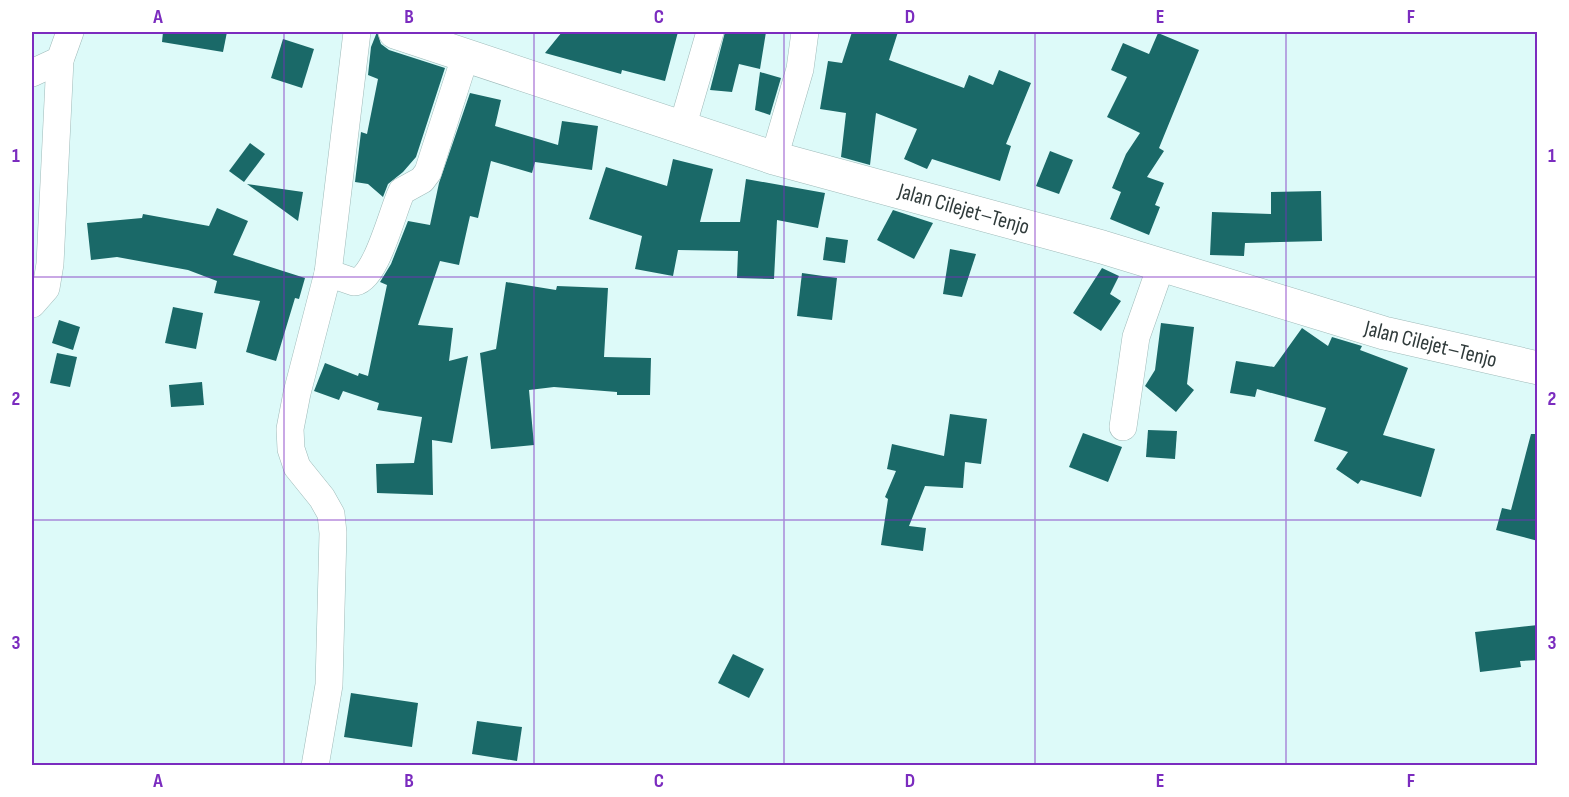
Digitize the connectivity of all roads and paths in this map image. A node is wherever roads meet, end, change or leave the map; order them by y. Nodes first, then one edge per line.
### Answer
1 (70, 32) edge
2 (357, 32) edge
3 (395, 32) edge
4 (710, 32) edge
5 (805, 32) edge
6 (454, 44) edge
7 (60, 60) junction
8 (32, 73) edge
9 (682, 128) junction
10 (774, 158) junction
11 (1161, 266) junction
12 (328, 273) junction
13 (32, 304) edge
14 (1538, 368) edge
15 (1123, 427) dead end
16 (315, 765) edge

1 - 7 street
2 - 12 street
3 - 6 main road, Jalan Cilejet–Tenjo
4 - 9 street
5 - 10 street
6 - 9 main road, Jalan Cilejet–Tenjo
6 - 12 street
7 - 8 street
7 - 13 street
9 - 10 main road, Jalan Cilejet–Tenjo
10 - 11 main road, Jalan Cilejet–Tenjo
11 - 14 main road, Jalan Cilejet–Tenjo
11 - 15 street
12 - 16 street

